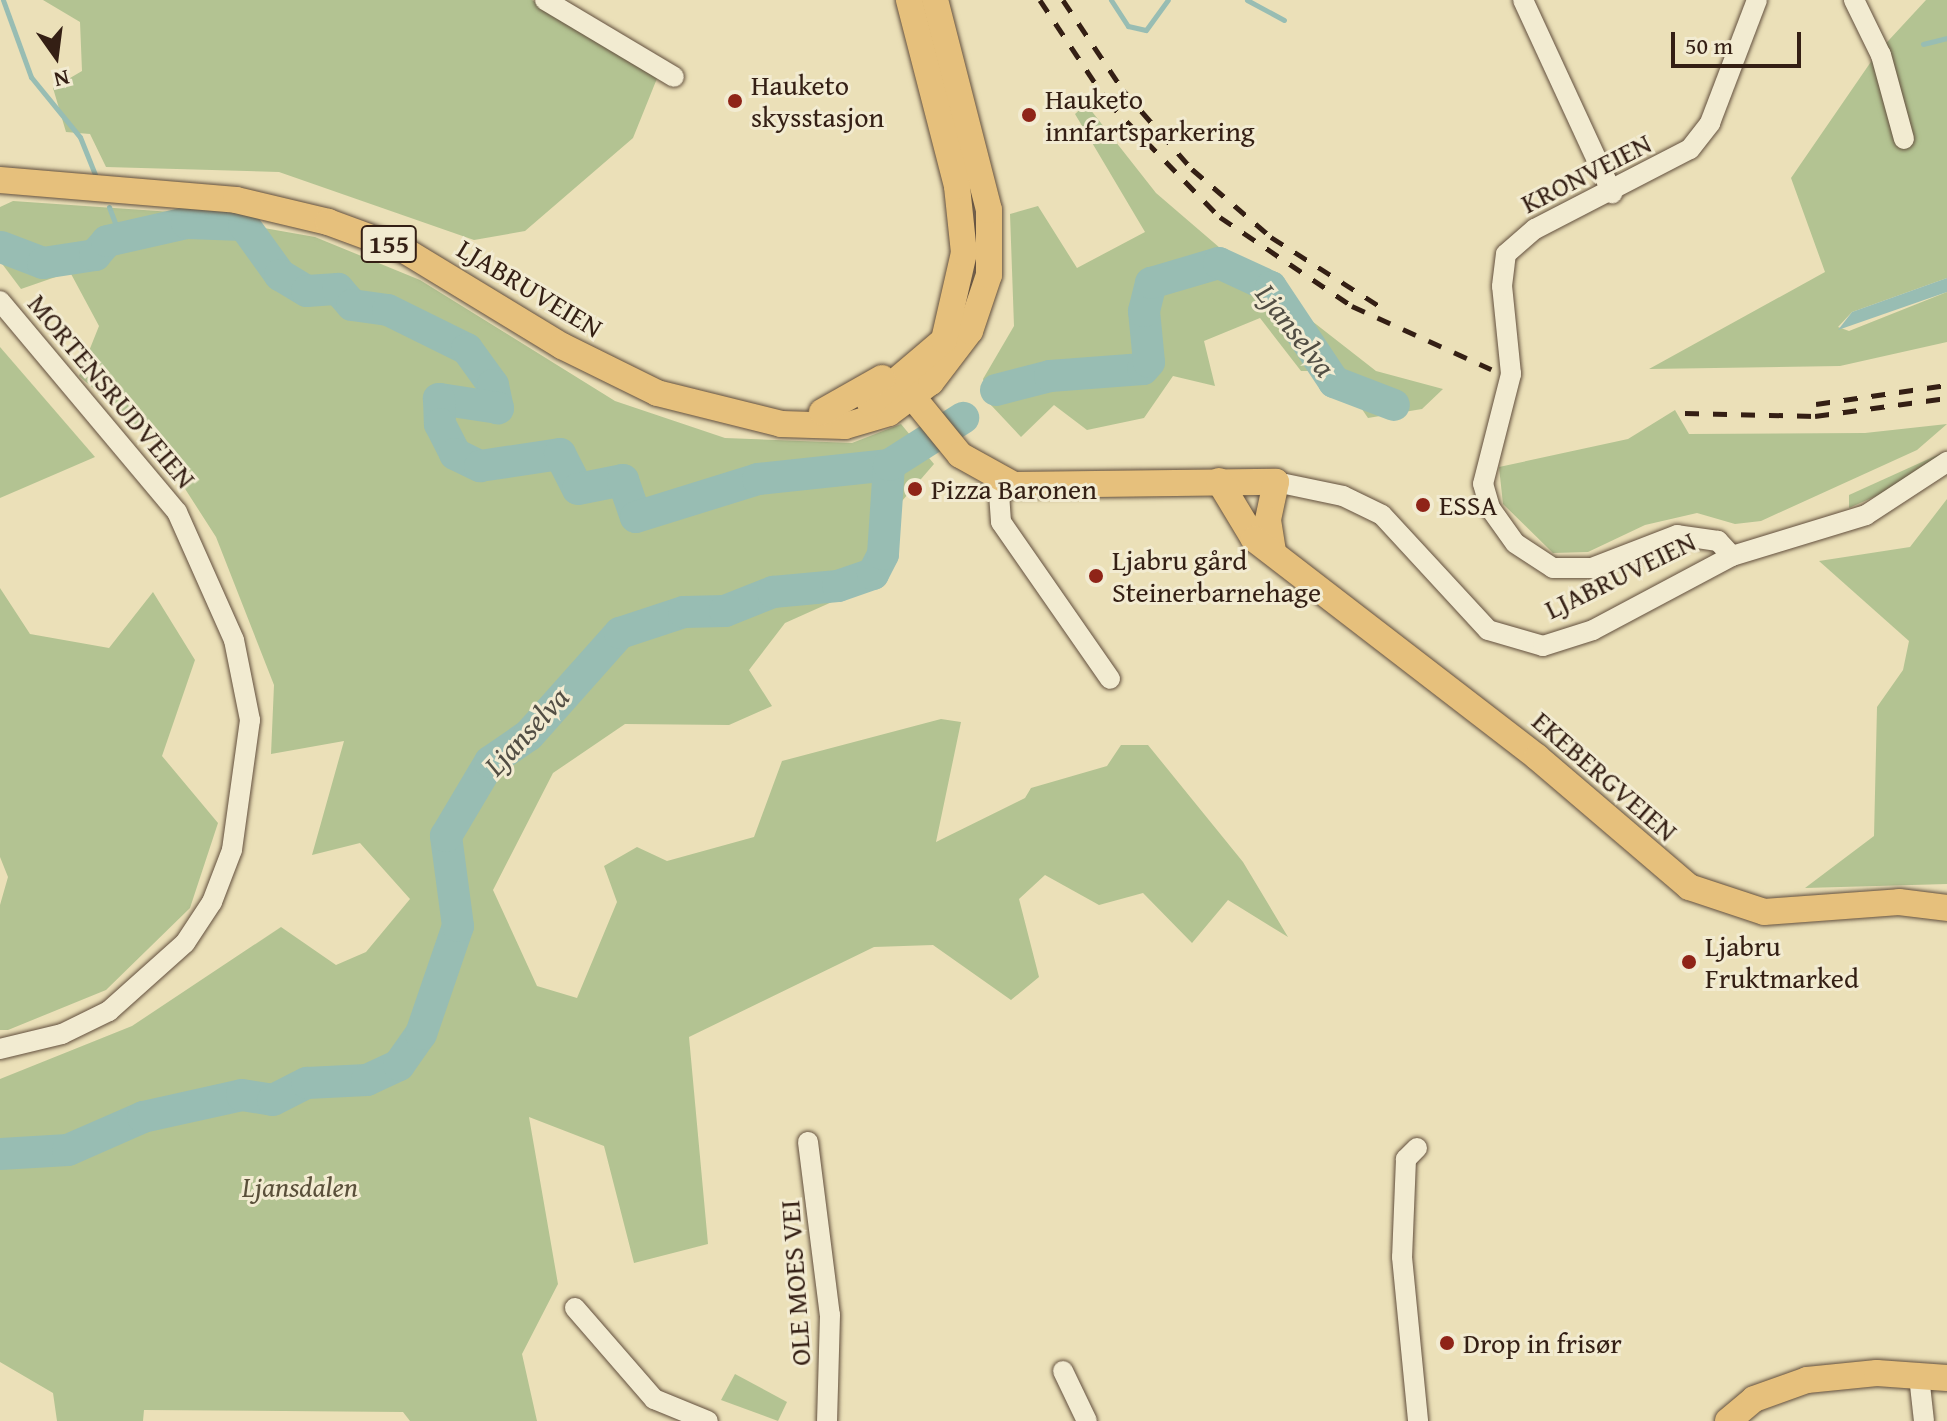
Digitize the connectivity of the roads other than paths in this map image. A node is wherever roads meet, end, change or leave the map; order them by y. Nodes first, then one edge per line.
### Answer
1 (545, 0) edge
2 (909, 0) edge
3 (935, 0) edge
4 (1523, 0) edge
5 (1757, 0) edge
6 (1854, 0) edge
7 (674, 77) dead end
8 (1904, 139) dead end
9 (0, 180) edge
10 (1612, 193) junction
11 (0, 301) edge
12 (951, 307) junction
13 (915, 400) junction
14 (822, 412) junction
15 (744, 414) junction
16 (1947, 462) edge
17 (998, 479) junction
18 (1219, 481) junction
19 (1276, 482) junction
20 (1273, 550) junction
21 (1732, 556) junction
22 (1110, 679) dead end
23 (1947, 908) edge
24 (0, 1049) edge
25 (808, 1142) dead end
26 (1417, 1148) dead end
27 (575, 1308) dead end
28 (1063, 1371) dead end
29 (1919, 1376) junction
30 (1947, 1378) edge
31 (708, 1421) edge
32 (827, 1421) edge
33 (1087, 1421) edge
34 (1418, 1421) edge
35 (1728, 1421) edge
36 (1924, 1421) edge

1 - 7 street
2 - 12 main road, 155
3 - 13 main road, 155
4 - 10 street
5 - 10 street, KRONVEIEN
6 - 8 street
9 - 15 main road, LJABRUVEIEN / 155
10 - 21 street, KRONVEIEN
11 - 24 street, MORTENSRUDVEIEN
12 - 13 main road, 155
12 - 14 main road, LJABRUVEIEN / 155
13 - 14 main road, LJABRUVEIEN / 155
13 - 15 main road, LJABRUVEIEN / 155
13 - 17 main road, LJABRUVEIEN
14 - 15 main road, LJABRUVEIEN / 155
16 - 21 street, LJABRUVEIEN
17 - 18 main road, LJABRUVEIEN
17 - 22 street
18 - 19 main road, LJABRUVEIEN
18 - 20 main road, EKEBERGVEIEN
19 - 20 main road
19 - 21 street, LJABRUVEIEN
20 - 23 main road, EKEBERGVEIEN
25 - 32 street, OLE MOES VEI
26 - 34 street
27 - 31 street
28 - 33 street
29 - 30 main road
29 - 35 main road
29 - 36 street

